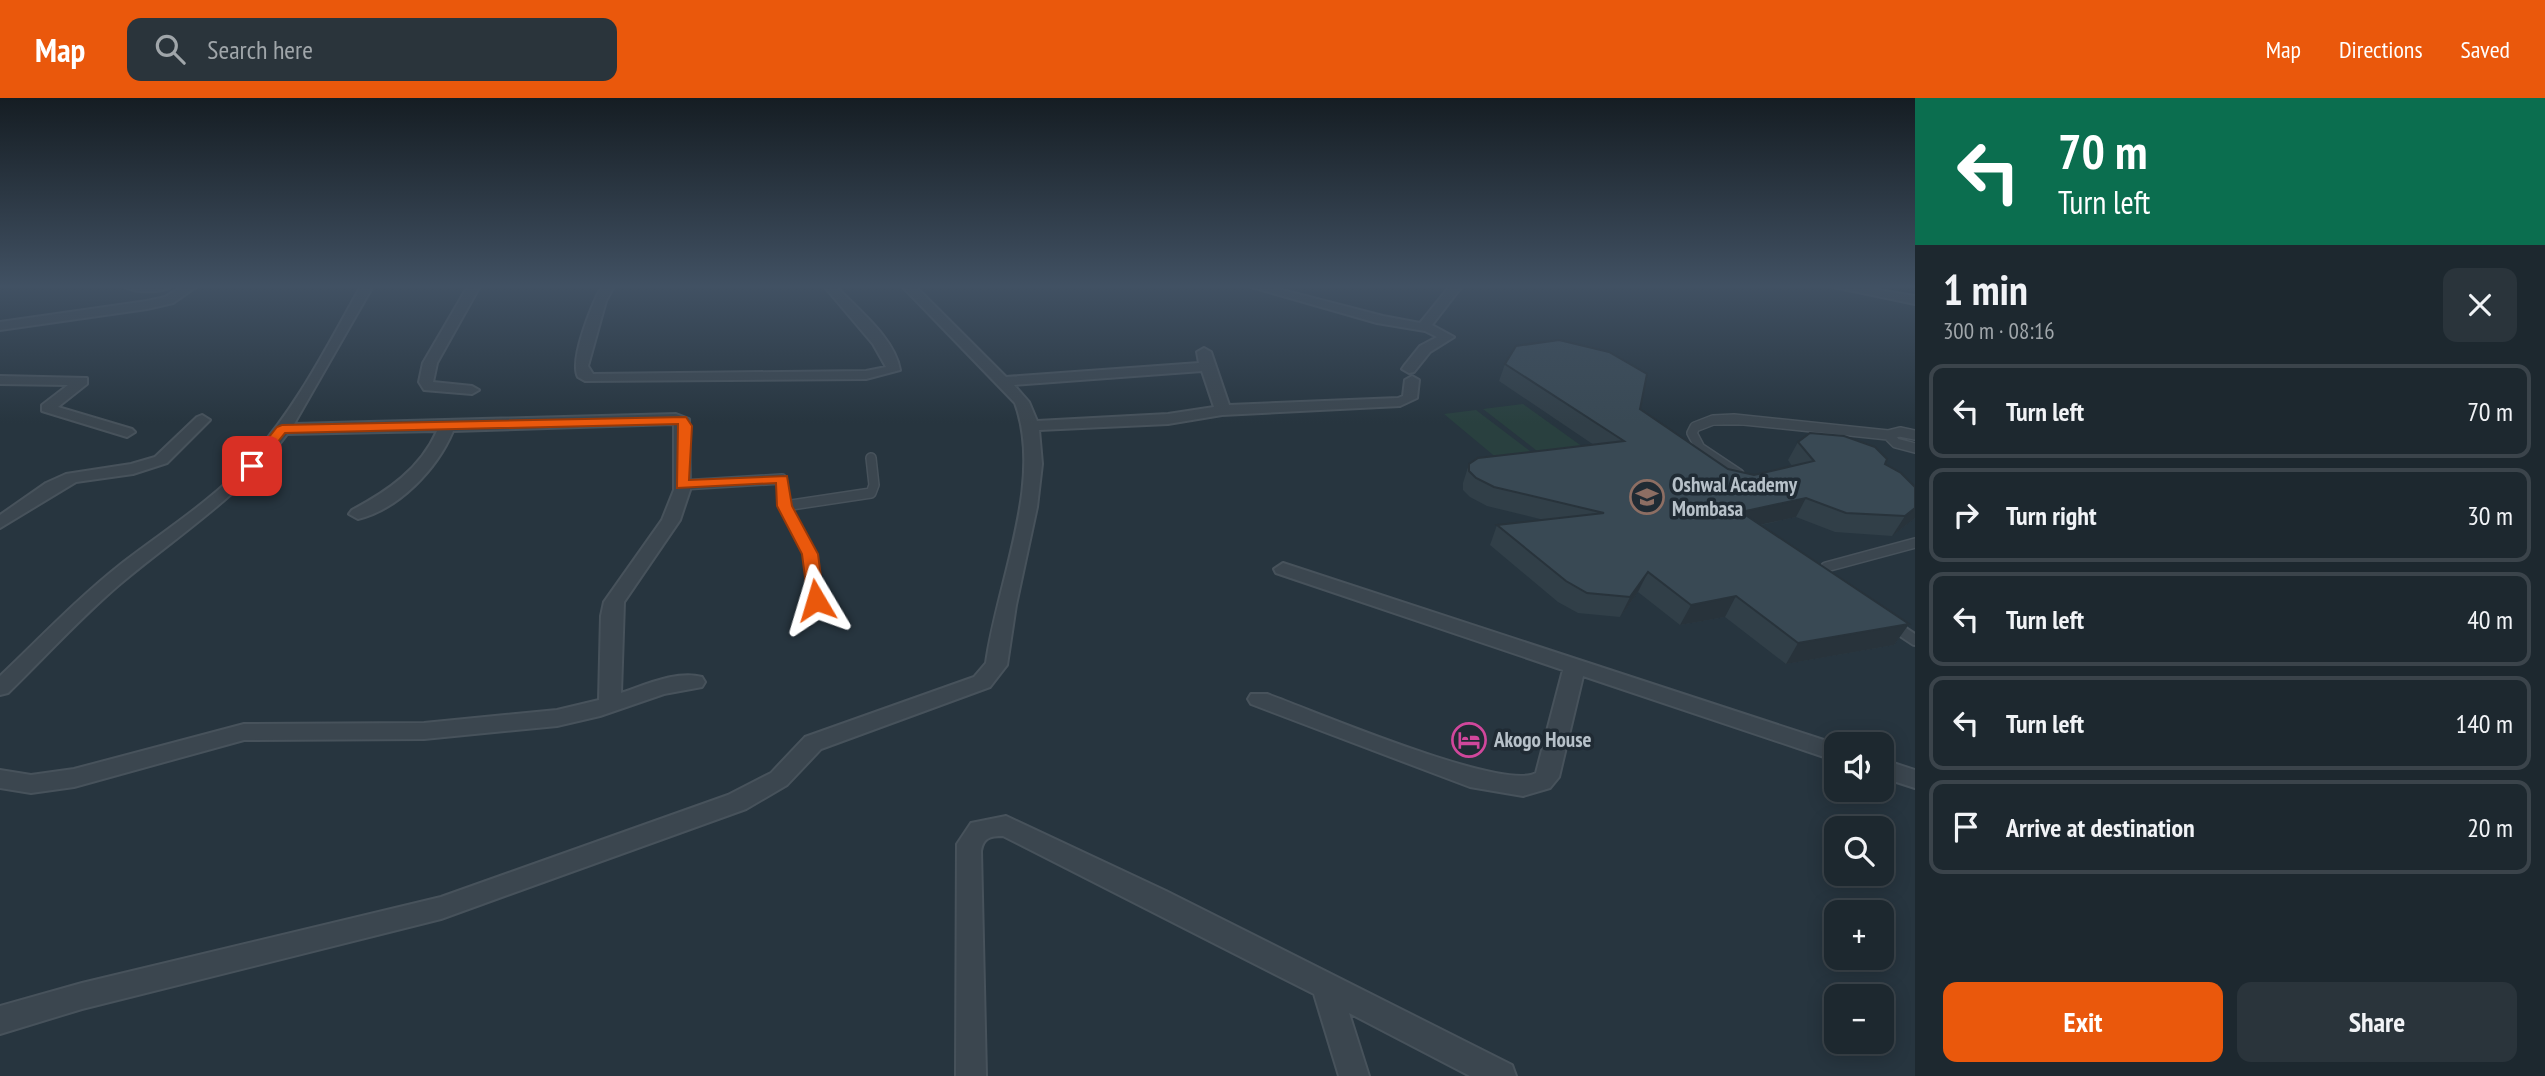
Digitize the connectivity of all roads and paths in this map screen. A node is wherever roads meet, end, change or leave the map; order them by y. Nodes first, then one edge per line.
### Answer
1 (342, 332) edge
2 (448, 332) edge
3 (591, 332) edge
4 (869, 332) edge
5 (953, 332) edge
6 (1436, 332) edge
7 (0, 380) edge
8 (1003, 382) junction
9 (472, 390) dead end
10 (1222, 410) junction
11 (202, 419) dead end
12 (447, 426) junction
13 (1032, 426) junction
14 (282, 429) junction
15 (127, 432) dead end
16 (1888, 435) junction
17 (1915, 435) edge
18 (1902, 445) junction
19 (1915, 448) edge
20 (1915, 457) edge
21 (871, 458) dead end
22 (1739, 474) edge
23 (682, 485) junction
24 (785, 506) junction
25 (358, 514) dead end
26 (0, 523) edge
27 (1915, 543) edge
28 (1283, 569) dead end
29 (1831, 586) edge
30 (809, 619) dead end
31 (1884, 620) edge
32 (1915, 640) edge
33 (1575, 665) junction
34 (694, 682) dead end
35 (0, 688) edge
36 (1259, 699) dead end
37 (610, 705) junction
38 (1824, 749) edge
39 (1894, 772) edge
40 (0, 779) edge
41 (1915, 779) edge
42 (1327, 989) junction
43 (0, 1020) edge
44 (971, 1076) edge
45 (1354, 1076) edge
46 (1501, 1076) edge

1 - 14 street
2 - 9 street
3 - 4 street
5 - 8 street
6 - 10 street
7 - 15 street
8 - 10 street
8 - 13 street
10 - 13 street
11 - 26 street
12 - 14 street
12 - 23 street
12 - 25 street
13 - 43 street
14 - 35 street
16 - 17 lane
16 - 18 lane
16 - 22 lane
18 - 19 lane
18 - 20 lane
21 - 24 lane
23 - 24 lane
23 - 37 street
24 - 30 lane
27 - 29 lane
28 - 33 street
31 - 32 lane
33 - 36 street
33 - 38 street
34 - 37 street
37 - 40 street
39 - 41 street
42 - 44 street
42 - 45 street
42 - 46 street

